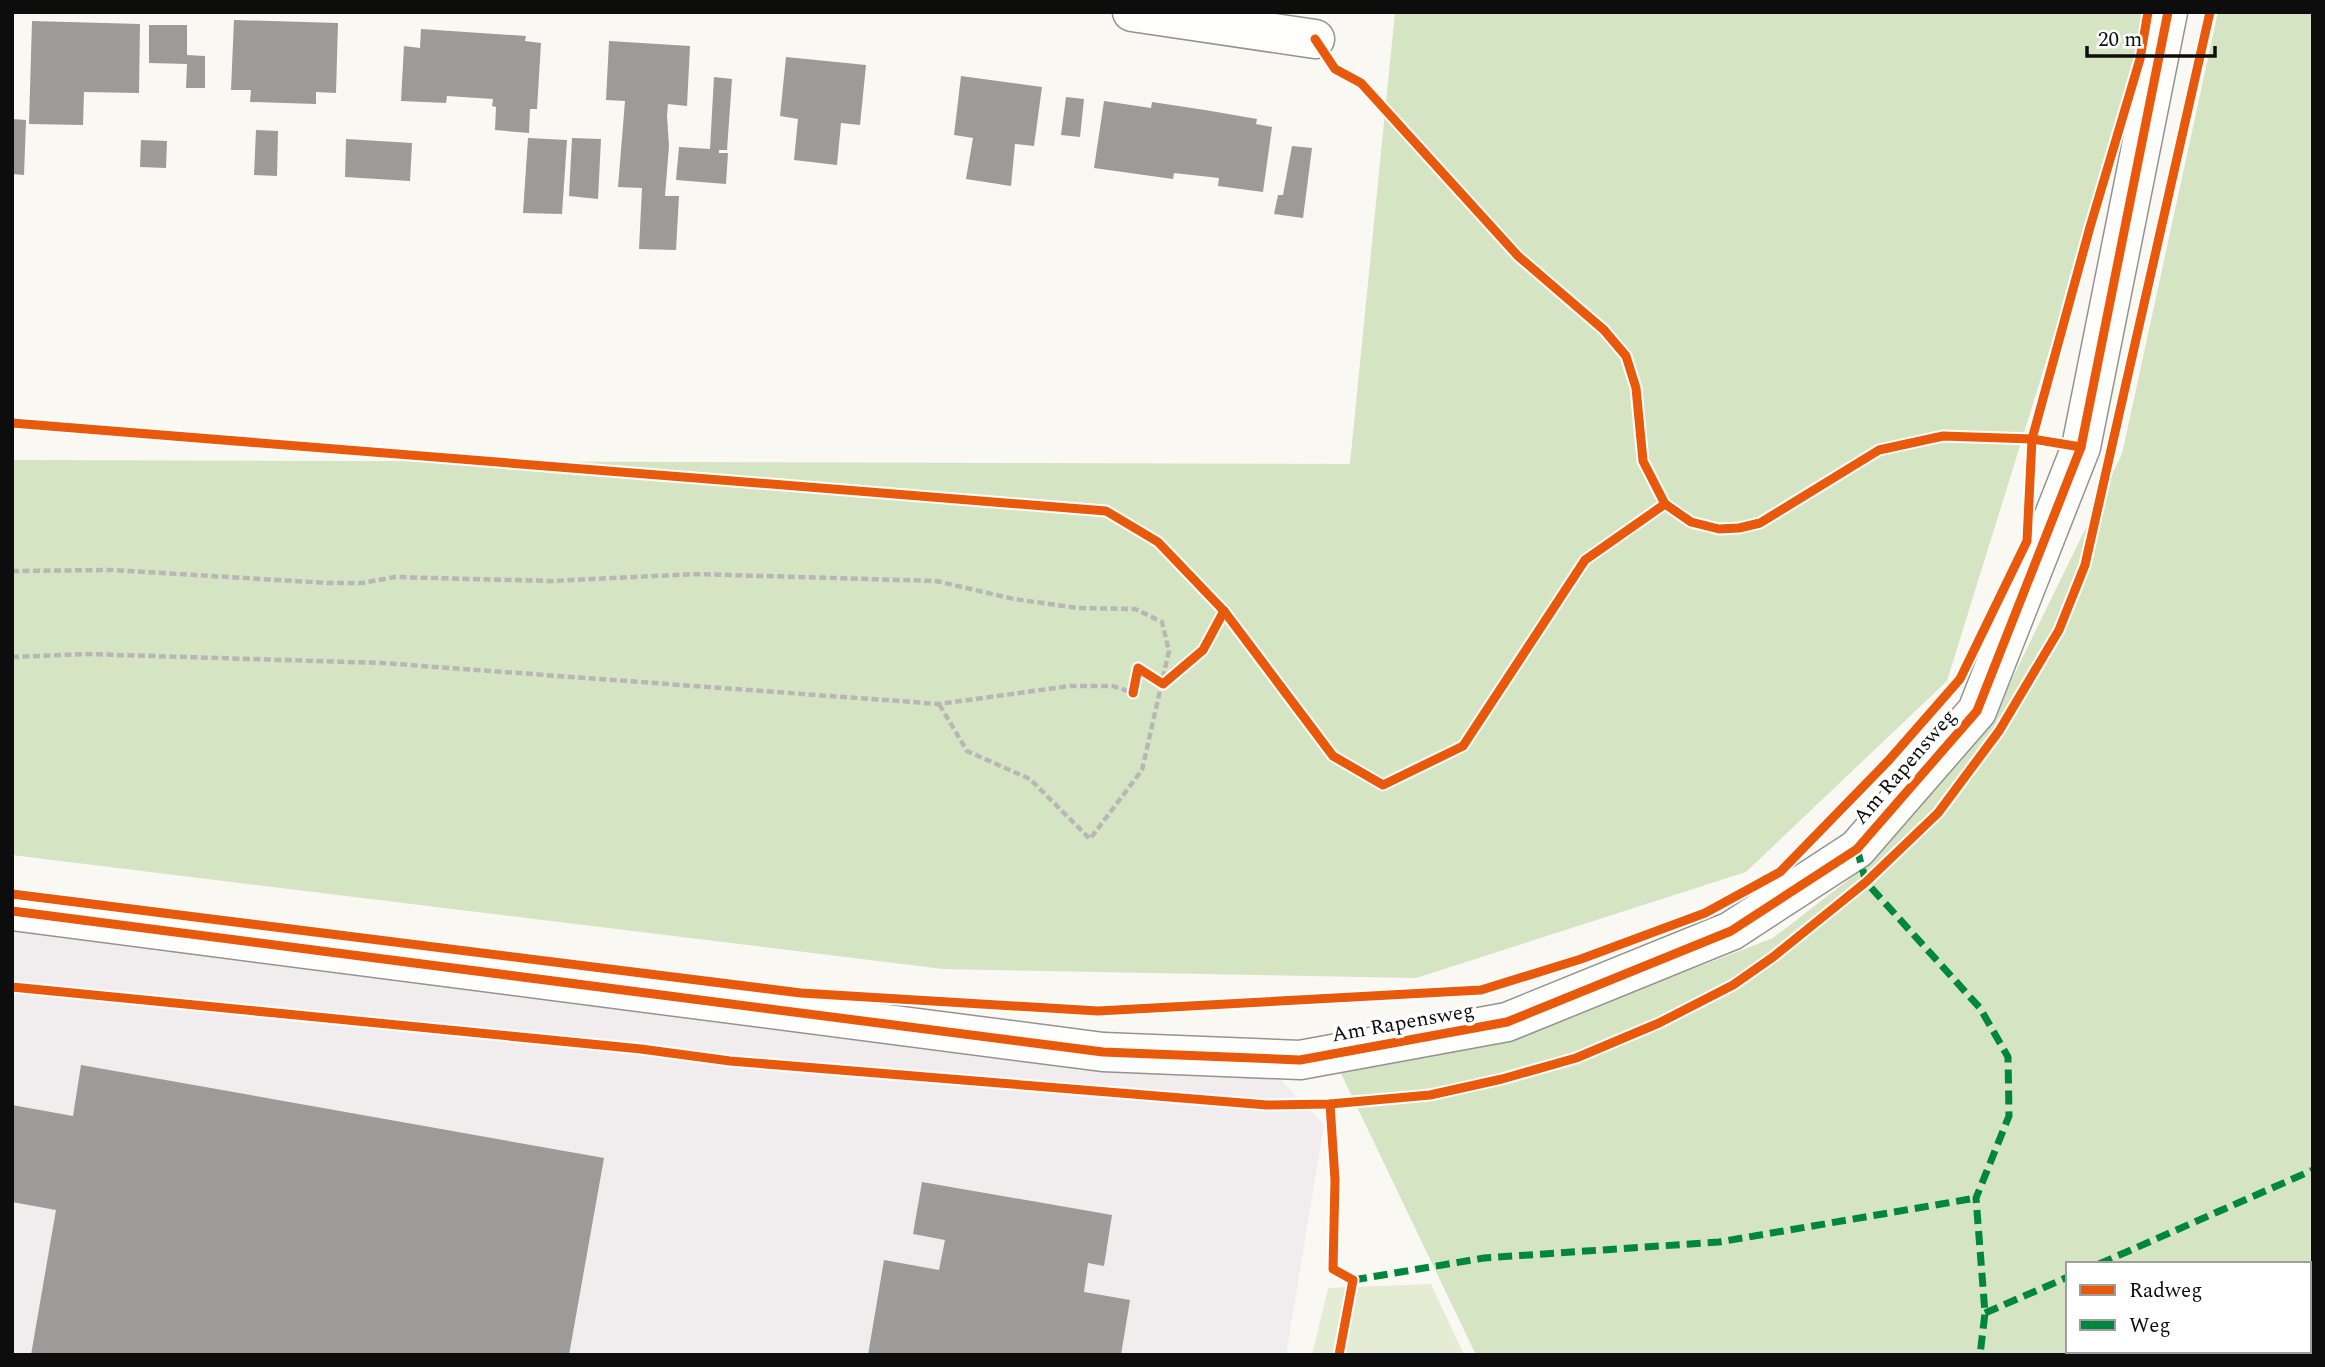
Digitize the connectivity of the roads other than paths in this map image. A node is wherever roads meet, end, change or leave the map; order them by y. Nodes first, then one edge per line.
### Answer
1 (1132, 12) edge
2 (2168, 12) edge
3 (1315, 39) dead end
4 (12, 911) edge

1 - 3 street
2 - 4 street, Am Rapensweg

